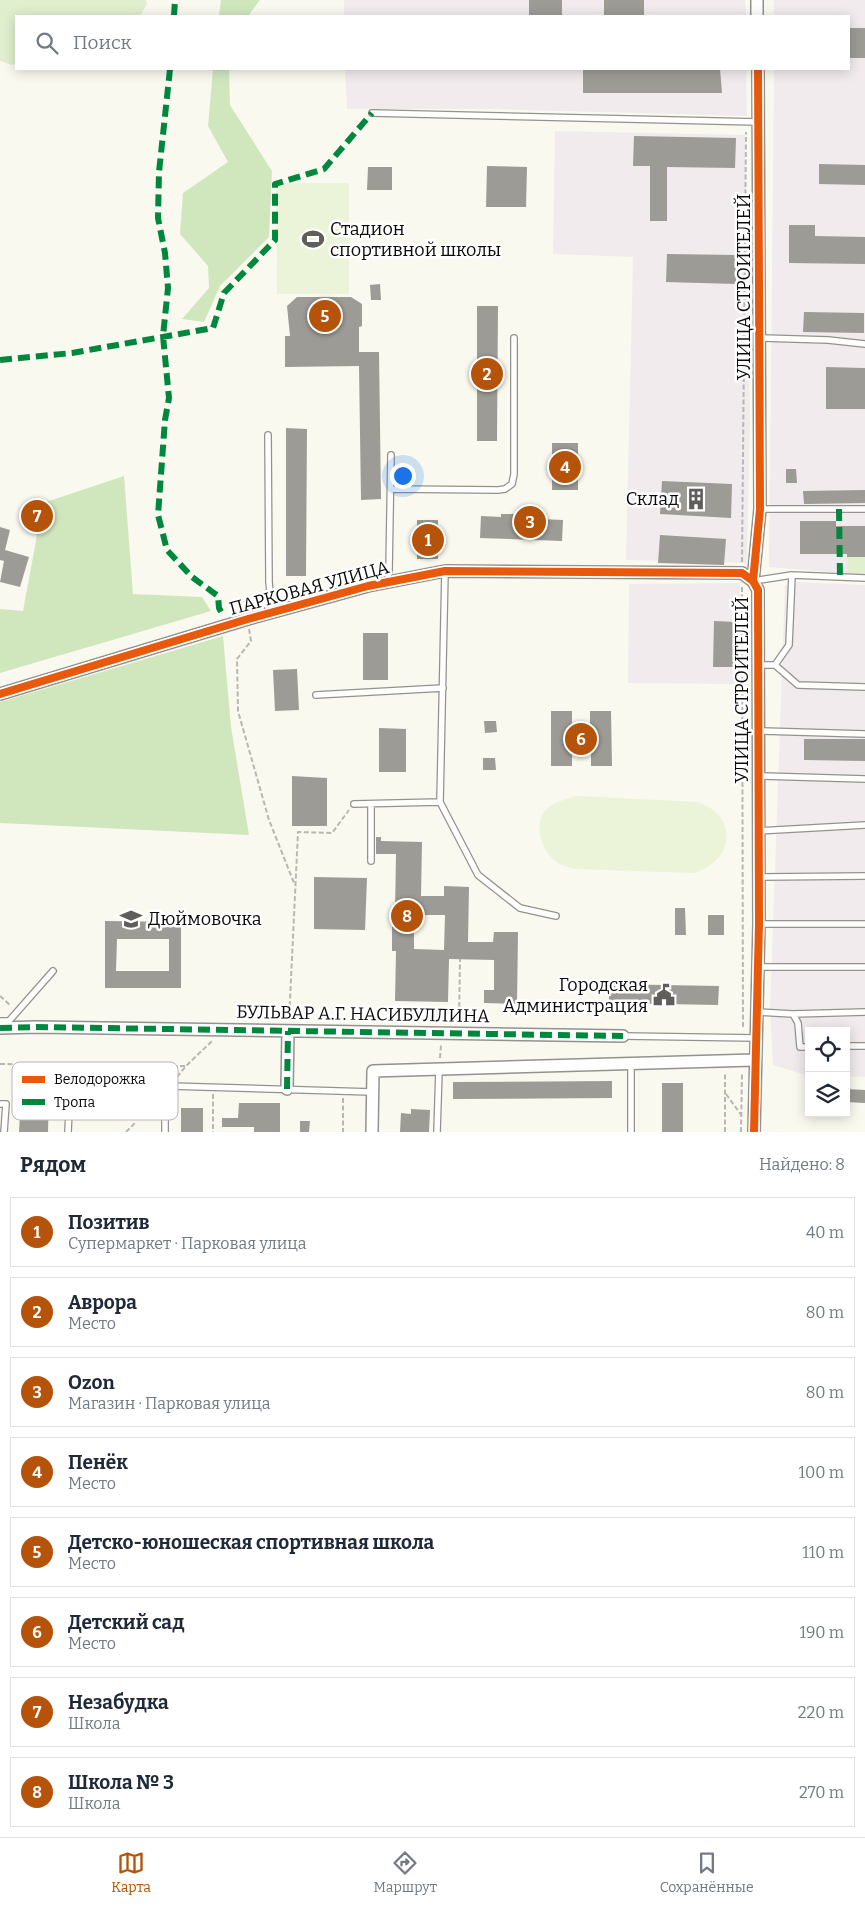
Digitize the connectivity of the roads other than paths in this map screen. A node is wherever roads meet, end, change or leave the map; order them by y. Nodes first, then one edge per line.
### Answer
1 (757, 0) edge
2 (757, 15) edge
3 (758, 70) edge
4 (372, 113) dead end
5 (752, 122) junction
6 (514, 338) dead end
7 (759, 338) junction
8 (865, 344) edge
9 (268, 436) dead end
10 (391, 455) dead end
11 (391, 489) junction
12 (760, 509) junction
13 (865, 509) edge
14 (445, 571) junction
15 (792, 575) junction
16 (865, 578) edge
17 (387, 582) junction
18 (753, 582) junction
19 (272, 612) junction
20 (759, 664) junction
21 (775, 665) junction
22 (865, 687) edge
23 (443, 688) junction
24 (0, 694) edge
25 (316, 695) dead end
26 (758, 731) junction
27 (865, 734) edge
28 (758, 776) junction
29 (865, 779) edge
30 (440, 802) junction
31 (354, 804) road end
32 (371, 804) junction
33 (865, 825) edge
34 (758, 831) junction
35 (371, 861) dead end
36 (865, 876) edge
37 (759, 877) junction
38 (556, 916) dead end
39 (759, 924) junction
40 (865, 924) edge
41 (757, 967) junction
42 (865, 967) edge
43 (53, 971) dead end
44 (756, 1012) junction
45 (865, 1012) edge
46 (793, 1014) junction
47 (0, 1021) edge
48 (0, 1028) edge
49 (288, 1031) junction
50 (623, 1036) joint
51 (756, 1038) junction
52 (850, 1046) edge
53 (865, 1046) edge
54 (805, 1047) edge
55 (748, 1060) junction
56 (631, 1064) junction
57 (439, 1070) junction
58 (178, 1086) edge
59 (286, 1089) junction
60 (372, 1092) junction
61 (0, 1104) edge
62 (4, 1132) edge
63 (372, 1132) edge
64 (436, 1132) edge
65 (631, 1132) edge
66 (754, 1132) edge

1 - 2 street
3 - 5 street, УЛИЦА СТРОИТЕЛЕЙ
4 - 5 lane
5 - 7 street, УЛИЦА СТРОИТЕЛЕЙ
6 - 11 lane
7 - 8 lane
7 - 12 street, УЛИЦА СТРОИТЕЛЕЙ
9 - 19 lane
10 - 11 lane
11 - 17 lane
12 - 13 lane
12 - 18 street, УЛИЦА СТРОИТЕЛЕЙ
14 - 17 street, ПАРКОВАЯ УЛИЦА
14 - 18 street, ПАРКОВАЯ УЛИЦА
14 - 23 lane
15 - 16 lane
15 - 18 lane
15 - 21 lane
17 - 19 street, ПАРКОВАЯ УЛИЦА
18 - 20 street, УЛИЦА СТРОИТЕЛЕЙ
19 - 24 street, ПАРКОВАЯ УЛИЦА
20 - 21 lane
20 - 26 street, УЛИЦА СТРОИТЕЛЕЙ
21 - 22 lane
23 - 25 lane
23 - 30 lane
26 - 27 lane
26 - 28 street, УЛИЦА СТРОИТЕЛЕЙ
28 - 29 lane
28 - 34 street, УЛИЦА СТРОИТЕЛЕЙ
30 - 32 lane
30 - 38 lane
31 - 32 lane
32 - 35 lane
33 - 34 lane
34 - 37 street, УЛИЦА СТРОИТЕЛЕЙ
36 - 37 lane
37 - 39 street, УЛИЦА СТРОИТЕЛЕЙ
39 - 40 lane
39 - 41 street, УЛИЦА СТРОИТЕЛЕЙ
41 - 42 lane
41 - 44 street, УЛИЦА СТРОИТЕЛЕЙ
43 - 47 lane
44 - 46 lane
44 - 51 street, УЛИЦА СТРОИТЕЛЕЙ
45 - 46 lane
46 - 54 lane
48 - 49 street, БУЛЬВАР А.Г. НАСИБУЛЛИНА
49 - 50 street, БУЛЬВАР А.Г. НАСИБУЛЛИНА
49 - 59 street
50 - 51 lane, БУЛЬВАР А.Г. НАСИБУЛЛИНА
51 - 55 street, УЛИЦА СТРОИТЕЛЕЙ
52 - 53 lane
55 - 56 street
55 - 66 street, УЛИЦА СТРОИТЕЛЕЙ
56 - 57 street
56 - 65 lane
57 - 60 street
57 - 64 lane
58 - 59 lane
59 - 60 lane
60 - 63 street
61 - 62 lane

